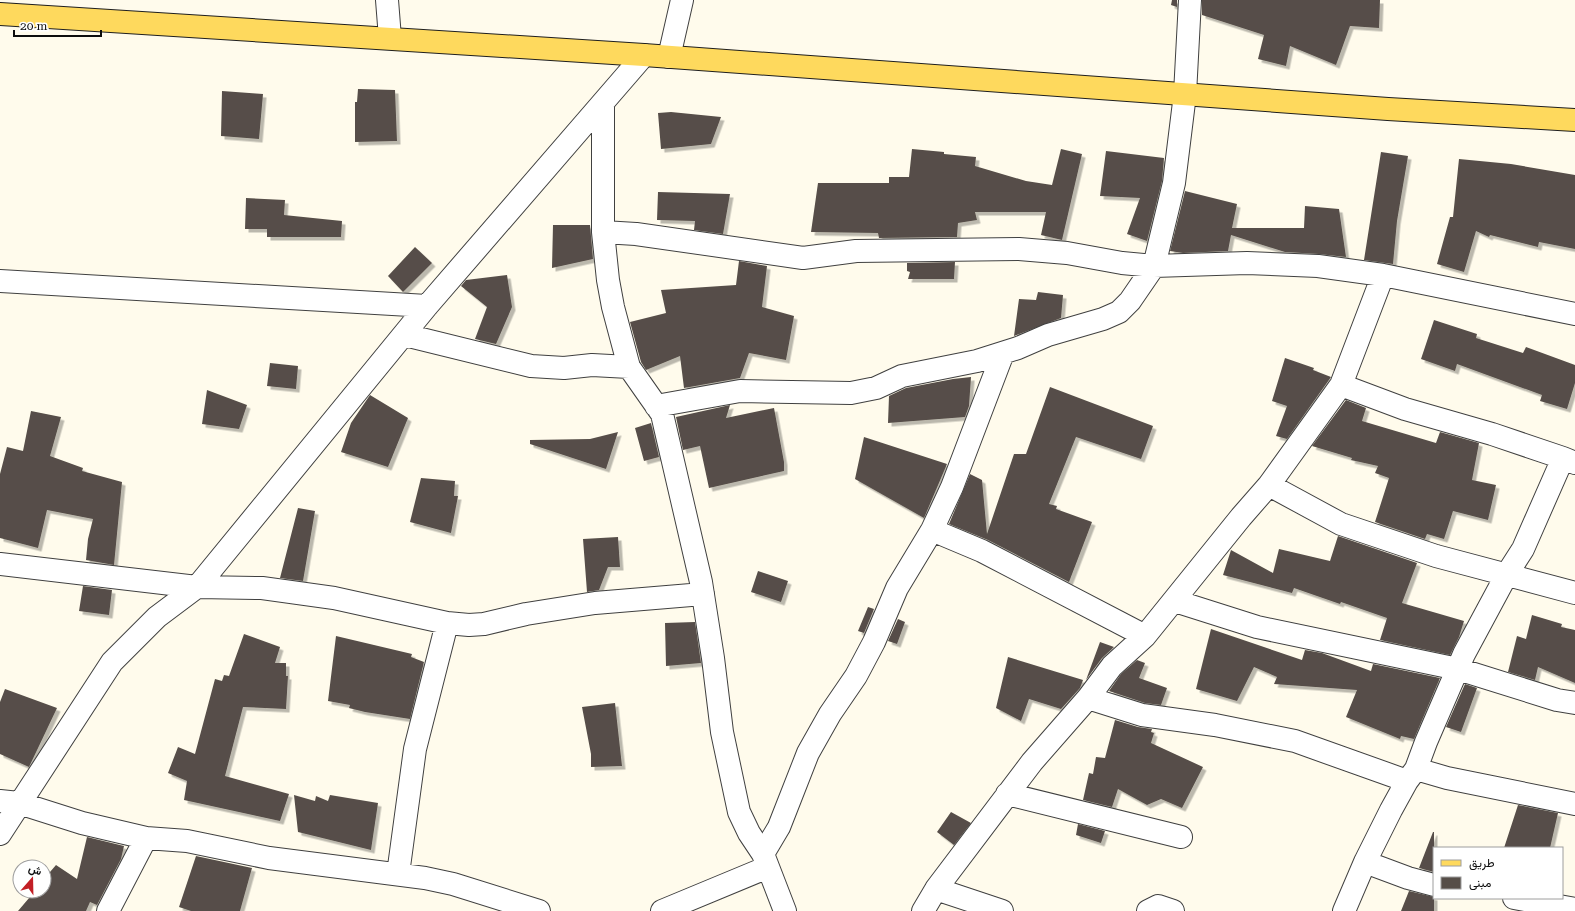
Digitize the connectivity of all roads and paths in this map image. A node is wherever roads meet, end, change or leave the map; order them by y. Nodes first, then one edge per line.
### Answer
1 (387, 0) edge
2 (682, 0) edge
3 (1190, 0) edge
4 (0, 14) edge
5 (390, 38) junction
6 (644, 55) junction
7 (669, 57) junction
8 (1185, 94) junction
9 (603, 103) junction
10 (1575, 120) edge
11 (603, 232) junction
12 (1154, 266) junction
13 (1383, 275) junction
14 (0, 281) edge
15 (428, 306) junction
16 (1575, 314) edge
17 (405, 335) junction
18 (1003, 353) junction
19 (629, 367) junction
20 (1341, 385) junction
21 (656, 406) junction
22 (1569, 461) edge
23 (1270, 485) junction
24 (932, 530) junction
25 (0, 564) edge
26 (1507, 574) junction
27 (197, 587) junction
28 (1575, 593) edge
29 (703, 594) junction
30 (1175, 601) junction
31 (447, 623) junction
32 (1145, 636) junction
33 (1458, 669) junction
34 (1088, 698) junction
35 (1575, 703) edge
36 (1412, 775) junction
37 (1007, 794) junction
38 (10, 802) edge
39 (1575, 804) edge
40 (0, 834) edge
41 (1181, 836) dead end
42 (146, 838) junction
43 (765, 860) junction
44 (1365, 862) junction
45 (398, 874) junction
46 (1433, 885) edge
47 (936, 889) junction
48 (1520, 899) edge
49 (1575, 909) edge
50 (108, 911) edge
51 (539, 911) edge
52 (662, 911) edge
53 (785, 911) edge
54 (923, 911) edge
55 (1002, 911) edge
56 (1148, 911) edge
57 (1173, 911) edge
58 (1344, 911) edge

1 - 5 street
2 - 7 street
3 - 8 street
4 - 5 main road
5 - 6 main road
6 - 7 main road
6 - 9 street
7 - 8 main road
8 - 10 main road
8 - 12 street
9 - 11 street
9 - 15 street
11 - 12 street
11 - 19 street
12 - 13 street
12 - 18 street
13 - 16 street
13 - 20 street
14 - 15 street
15 - 17 street
17 - 19 street
17 - 27 street
18 - 21 street
18 - 24 street
19 - 21 street
20 - 22 street
20 - 23 street
21 - 29 street
22 - 26 street
23 - 26 street
23 - 30 street
24 - 32 street
24 - 43 street
25 - 27 street
26 - 28 street
26 - 33 street
27 - 31 street
27 - 38 street
29 - 31 street
29 - 43 street
30 - 32 street
30 - 33 street
31 - 45 street
32 - 34 street
33 - 35 street
33 - 36 street
34 - 36 street
34 - 37 street
36 - 39 street
36 - 44 street
37 - 41 street
37 - 47 street
38 - 40 street
38 - 42 street
42 - 45 street
42 - 50 street
43 - 52 street
43 - 53 street
44 - 46 street
44 - 58 street
45 - 51 street
47 - 54 street
47 - 55 street
48 - 49 street
56 - 57 street

